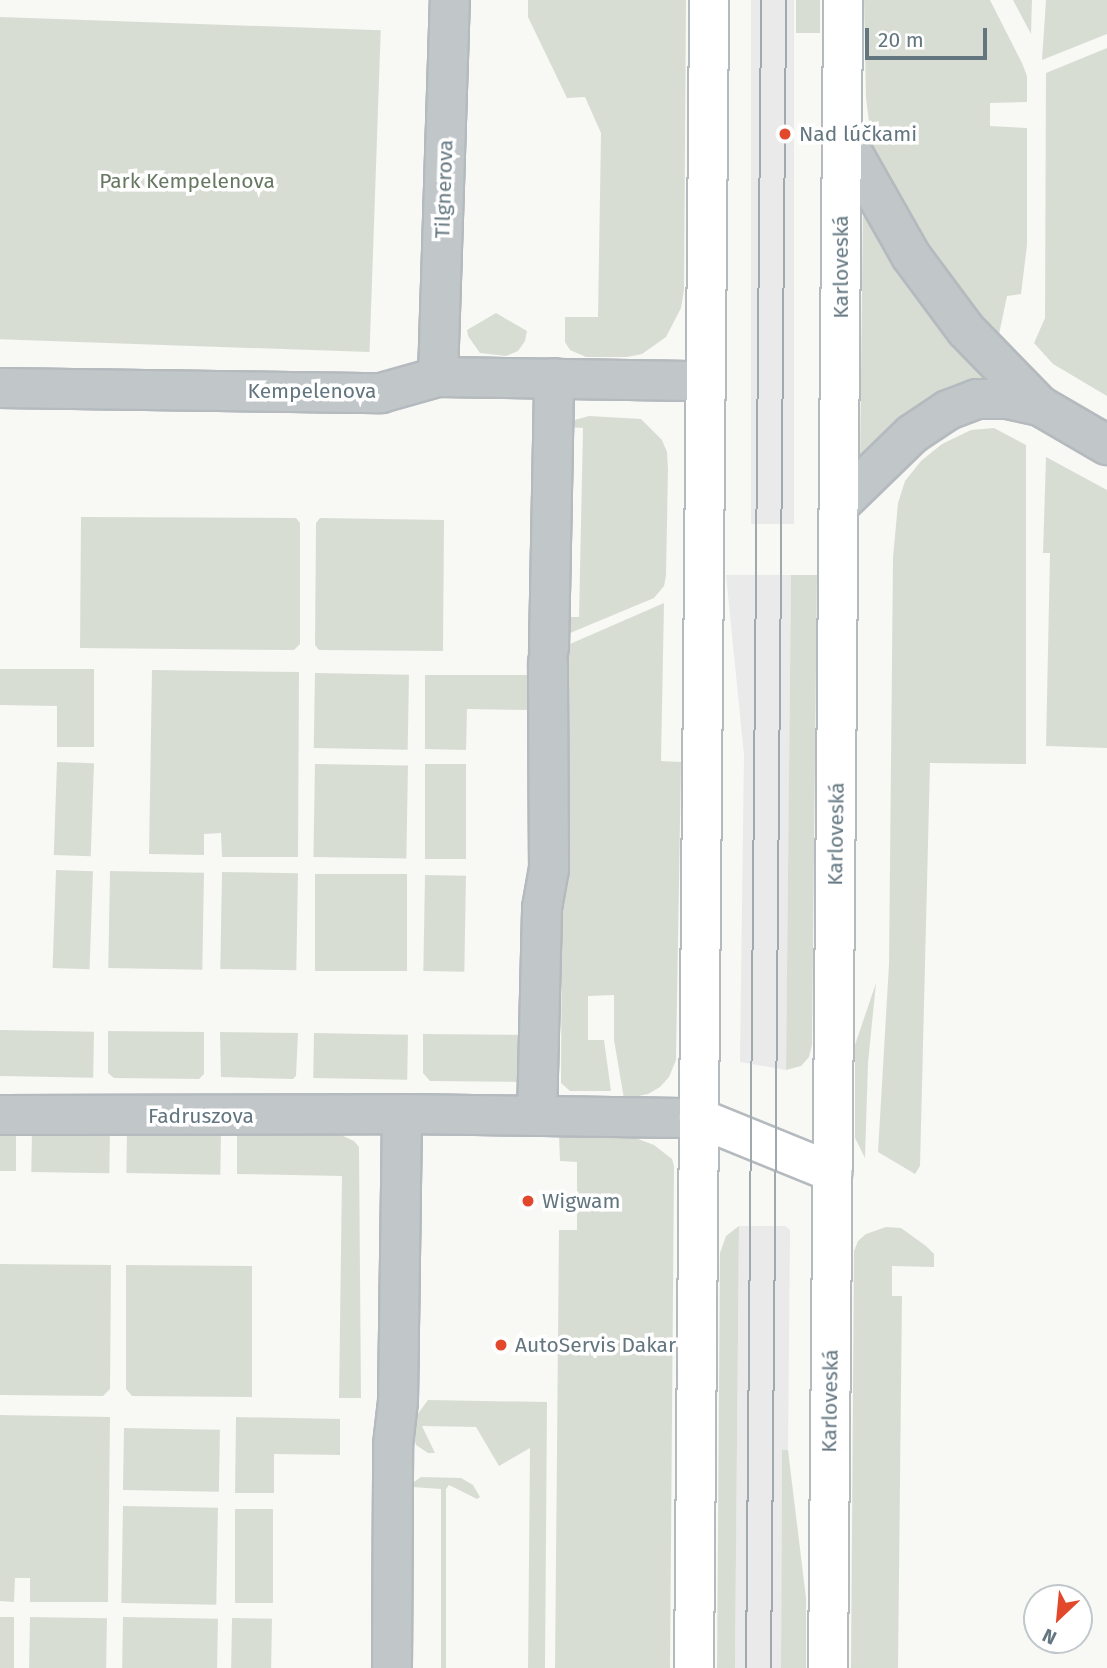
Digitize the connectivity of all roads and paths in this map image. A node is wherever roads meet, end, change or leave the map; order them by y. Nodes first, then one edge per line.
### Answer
1 (450, 0) edge
2 (709, 0) edge
3 (844, 0) edge
4 (842, 134) junction
5 (438, 377) junction
6 (554, 378) junction
7 (705, 381) junction
8 (0, 388) edge
9 (1040, 405) junction
10 (1107, 445) edge
11 (839, 505) junction
12 (402, 1114) junction
13 (0, 1115) edge
14 (537, 1116) junction
15 (699, 1118) junction
16 (832, 1172) junction
17 (392, 1668) edge
18 (694, 1668) edge
19 (828, 1668) edge

1 - 5 street, Tilgnerova
2 - 7 main road
3 - 4 main road, Karloveská
4 - 9 street
4 - 11 main road, Karloveská
5 - 6 street, Kempelenova
5 - 8 street, Kempelenova
6 - 7 street, Kempelenova
6 - 14 street
7 - 15 main road
9 - 10 street
9 - 11 street
11 - 16 main road, Karloveská
12 - 13 street, Fadruszova
12 - 14 street
12 - 17 street
14 - 15 street
15 - 16 main road
15 - 18 main road
16 - 19 main road, Karloveská

